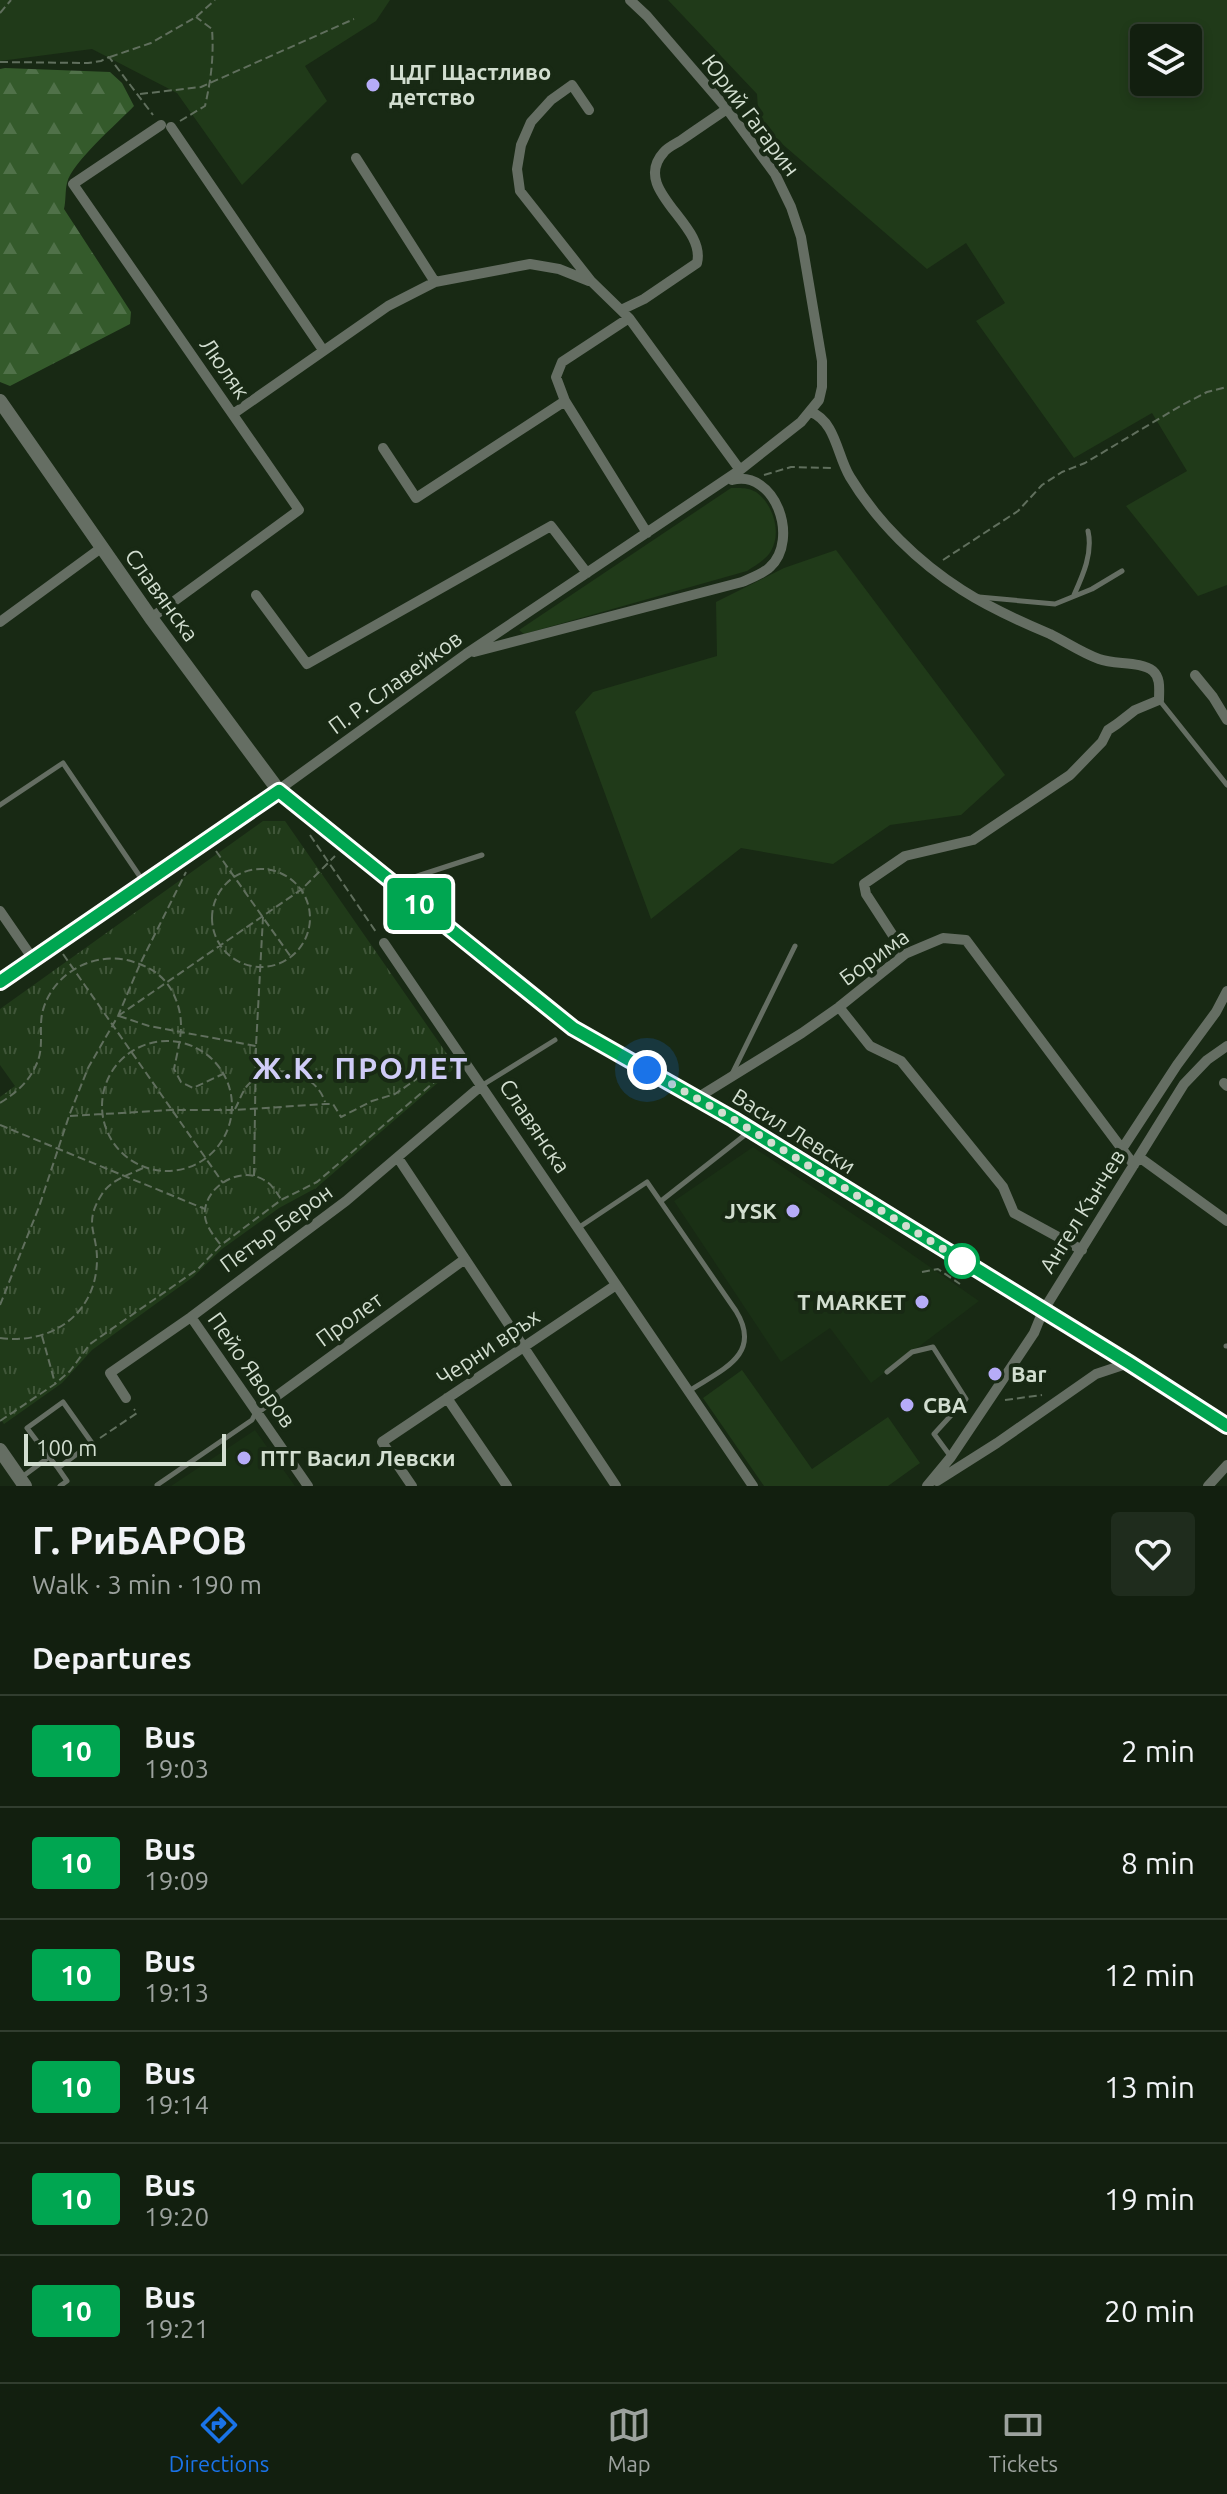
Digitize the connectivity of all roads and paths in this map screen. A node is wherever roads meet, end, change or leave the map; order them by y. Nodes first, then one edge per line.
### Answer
1 (11, 0) edge
2 (215, 0) edge
3 (630, 0) edge
4 (0, 13) edge
5 (196, 17) junction
6 (354, 19) dead end
7 (109, 57) junction
8 (0, 62) edge
9 (210, 83) junction
10 (139, 94) junction
11 (727, 109) junction
12 (589, 110) dead end
13 (166, 126) junction
14 (356, 158) dead end
15 (591, 281) junction
16 (435, 282) junction
17 (625, 314) junction
18 (323, 350) junction
19 (1227, 387) edge
20 (0, 401) edge
21 (565, 401) junction
22 (811, 412) junction
23 (233, 414) junction
24 (383, 448) dead end
25 (845, 469) junction
26 (740, 470) junction
27 (750, 481) junction
28 (722, 482) junction
29 (1088, 531) dead end
30 (647, 533) junction
31 (101, 548) junction
32 (932, 567) junction
33 (1122, 571) dead end
34 (587, 573) junction
35 (256, 595) dead end
36 (1074, 596) junction
37 (974, 597) junction
38 (151, 618) junction
39 (0, 622) edge
40 (466, 654) junction
41 (1195, 675) dead end
42 (1159, 700) junction
43 (1227, 720) edge
44 (1227, 785) edge
45 (279, 791) junction
46 (0, 805) edge
47 (304, 827) dead end
48 (208, 841) junction
49 (345, 843) junction
50 (197, 849) junction
51 (482, 855) dead end
52 (330, 863) junction
53 (236, 876) junction
54 (394, 883) junction
55 (145, 884) junction
56 (302, 889) junction
57 (0, 911) edge
58 (263, 915) junction
59 (384, 943) joint
60 (56, 944) junction
61 (220, 945) junction
62 (795, 946) dead end
63 (905, 954) junction
64 (291, 958) junction
65 (33, 959) junction
66 (140, 964) junction
67 (260, 969) junction
68 (73, 970) junction
69 (0, 982) edge
70 (166, 982) junction
71 (1227, 991) edge
72 (839, 1007) junction
73 (118, 1016) junction
74 (112, 1026) junction
75 (181, 1032) junction
76 (555, 1040) dead end
77 (182, 1041) junction
78 (256, 1046) junction
79 (1227, 1046) edge
80 (130, 1052) junction
81 (460, 1055) junction
82 (223, 1074) junction
83 (731, 1075) junction
84 (255, 1079) junction
85 (481, 1086) junction
86 (697, 1098) junction
87 (0, 1103) edge
88 (325, 1104) junction
89 (255, 1108) junction
90 (171, 1110) junction
91 (235, 1110) junction
92 (69, 1116) junction
93 (100, 1116) junction
94 (0, 1125) edge
95 (751, 1131) junction
96 (58, 1149) junction
97 (1122, 1149) junction
98 (398, 1158) junction
99 (206, 1159) junction
100 (1137, 1161) junction
101 (144, 1167) junction
102 (125, 1176) junction
103 (254, 1176) junction
104 (223, 1183) junction
105 (281, 1200) junction
106 (661, 1201) junction
107 (205, 1209) junction
108 (1227, 1221) edge
109 (578, 1228) junction
110 (221, 1245) junction
111 (1082, 1250) junction
112 (465, 1259) junction
113 (922, 1272) dead end
114 (960, 1284) dead end
115 (616, 1285) junction
116 (0, 1305) edge
117 (1043, 1311) junction
118 (191, 1317) junction
119 (42, 1336) junction
120 (0, 1338) edge
121 (524, 1347) junction
122 (1129, 1363) junction
123 (887, 1372) dead end
124 (55, 1384) junction
125 (688, 1391) junction
126 (1064, 1397) junction
127 (126, 1398) joint
128 (447, 1398) junction
129 (988, 1403) junction
130 (256, 1411) junction
131 (0, 1421) edge
132 (1227, 1426) edge
133 (92, 1443) junction
134 (0, 1450) edge
135 (49, 1457) junction
136 (951, 1457) junction
137 (1227, 1465) edge
138 (58, 1468) junction
139 (22, 1482) edge
140 (157, 1485) edge
141 (749, 1485) edge
142 (60, 1486) edge
143 (308, 1486) edge
144 (412, 1486) edge
145 (507, 1486) edge
146 (616, 1486) edge
147 (928, 1486) edge
148 (1208, 1486) edge

1 - 4 path
2 - 5 path
3 - 11 street, Юрий Гагарин
5 - 7 path
5 - 9 path
6 - 9 path
7 - 8 path
7 - 10 path
9 - 10 path
9 - 13 path
10 - 13 path
11 - 17 street
11 - 22 street, Юрий Гагарин
12 - 15 street
13 - 18 street
13 - 23 street, Люляк
14 - 16 street
15 - 16 street
15 - 17 street
16 - 18 street
17 - 21 street
17 - 26 street
18 - 23 street
19 - 32 path
20 - 31 street, Славянска
21 - 24 street
21 - 30 street
22 - 25 street
22 - 26 street, П. Р. Славейков
23 - 38 street, Люляк
25 - 27 path
25 - 32 street
26 - 28 street, П. Р. Славейков
27 - 28 street
27 - 40 street
28 - 30 street, П. Р. Славейков
29 - 36 lane
30 - 34 street, П. Р. Славейков
31 - 38 street, Славянска
31 - 39 street
32 - 37 street
33 - 36 lane
34 - 35 street
34 - 40 street, П. Р. Славейков
36 - 37 lane
37 - 42 street
38 - 45 street, Славянска
40 - 45 street, П. Р. Славейков
41 - 43 street
42 - 44 lane
42 - 63 street
45 - 48 street, П. Р. Славейков
45 - 49 street, Васил Левски
46 - 55 lane
47 - 52 path
48 - 50 street, П. Р. Славейков
48 - 53 path
49 - 52 path
49 - 54 street, Васил Левски
50 - 55 street, П. Р. Славейков
50 - 66 path
51 - 54 lane
52 - 56 path
52 - 59 path
53 - 56 path
53 - 58 path
53 - 61 path
54 - 86 street, Васил Левски
55 - 60 street, П. Р. Славейков
56 - 58 path
56 - 64 path
57 - 65 street
58 - 61 path
58 - 64 path
58 - 67 path
59 - 81 street, Славянска
60 - 65 street, П. Р. Славейков
60 - 68 path
61 - 67 path
61 - 70 path
62 - 83 lane
63 - 72 street, Борима
63 - 97 street, Борима
64 - 67 path
65 - 69 street, П. Р. Славейков
66 - 68 path
66 - 70 path
66 - 73 path
67 - 78 path
68 - 74 path
68 - 87 path
70 - 73 path
70 - 75 path
71 - 97 street
72 - 83 street, Борима
72 - 111 street
73 - 74 path
73 - 75 path
74 - 80 path
74 - 92 path
75 - 77 path
75 - 78 path
76 - 85 lane
77 - 80 path
77 - 82 path
77 - 82 path
78 - 84 path
79 - 100 street, Ангел Кънчев
80 - 90 path
80 - 93 path
81 - 85 street, Славянска
81 - 88 path
81 - 105 path
82 - 91 path
83 - 86 street, Борима
84 - 88 path
84 - 89 path
84 - 91 path
85 - 98 street, Петър Берон
85 - 109 street, Славянска
86 - 95 street, Васил Левски
88 - 89 path
89 - 91 path
89 - 103 path
90 - 91 path
90 - 93 path
90 - 99 path
91 - 99 path
92 - 93 path
92 - 96 path
93 - 101 path
94 - 96 path
95 - 106 lane
95 - 117 street, Васил Левски
96 - 102 path
96 - 116 path
97 - 100 street, Борима
98 - 112 street
98 - 118 street, Петър Берон
99 - 101 path
99 - 104 path
100 - 108 street, Борима
100 - 111 street, Ангел Кънчев
101 - 102 path
102 - 107 path
102 - 119 path
103 - 104 path
103 - 105 path
104 - 107 path
105 - 110 path
106 - 109 lane
106 - 125 lane
107 - 110 path
109 - 115 street, Славянска
110 - 124 path
111 - 117 street, Ангел Кънчев
112 - 121 street
112 - 130 street, Пролет
113 - 114 path
115 - 121 street, Черни връх
115 - 125 street, Славянска
117 - 122 street, Васил Левски
117 - 129 street, Ангел Кънчев
118 - 127 street, Петър Берон
118 - 130 street, Пейо Яворов
119 - 120 path
119 - 124 path
121 - 128 street, Черни връх
121 - 146 street
122 - 126 street, Ангел Кънчев
122 - 132 street, Васил Левски
123 - 136 lane
124 - 131 path
125 - 141 street, Славянска
126 - 129 path
126 - 147 street, Ангел Кънчев
127 - 133 path
128 - 144 street, Черни връх
128 - 145 street
129 - 136 street, Ангел Кънчев
130 - 140 lane
130 - 143 street, Пейо Яворов
133 - 135 lane
133 - 138 lane
134 - 139 street
135 - 138 lane
135 - 139 lane
136 - 147 street, Ангел Кънчев
137 - 148 street
138 - 142 lane

